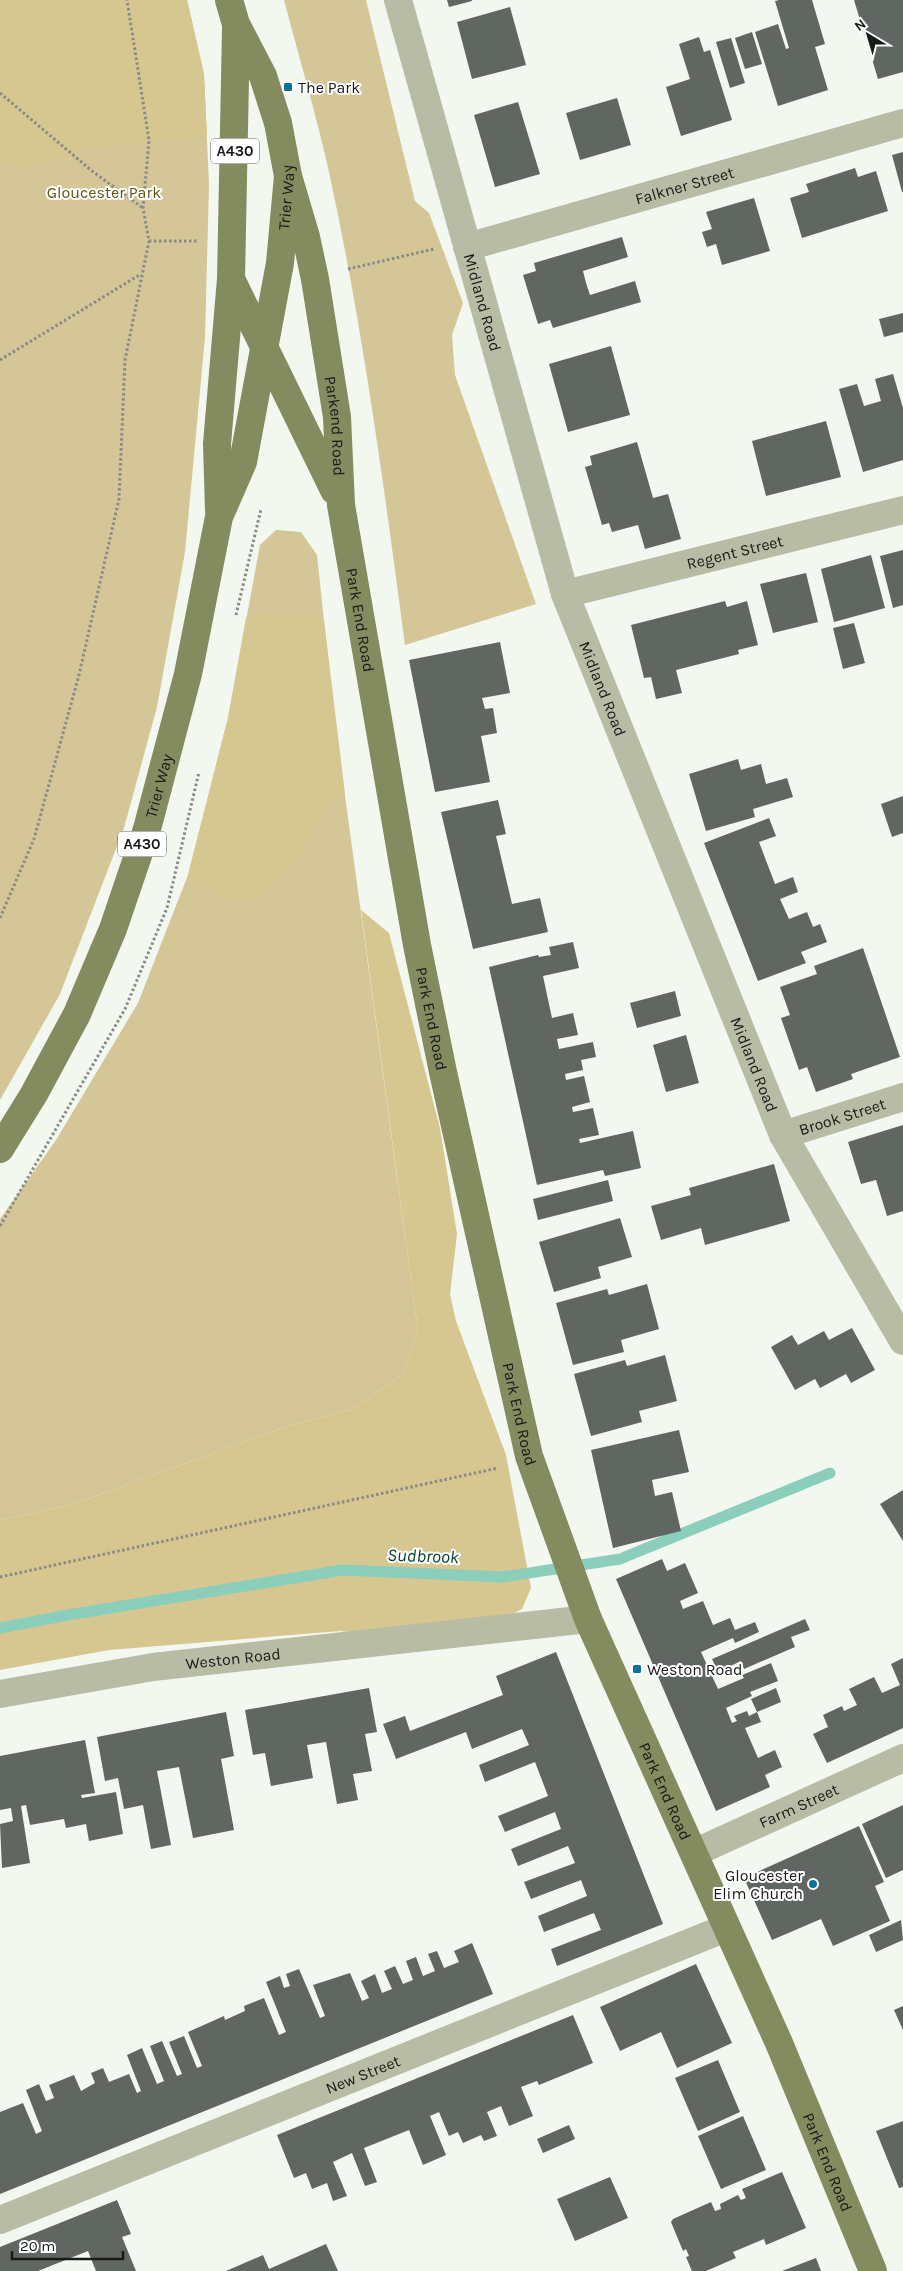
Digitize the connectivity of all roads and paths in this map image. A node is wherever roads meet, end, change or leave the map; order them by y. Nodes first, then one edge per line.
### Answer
1 (127, 0) edge
2 (398, 0) edge
3 (232, 12) edge
4 (0, 93) edge
5 (903, 123) edge
6 (288, 176) junction
7 (143, 208) junction
8 (201, 241) dead end
9 (149, 242) junction
10 (467, 247) junction
11 (338, 271) dead end
12 (142, 274) junction
13 (231, 279) junction
14 (264, 347) junction
15 (0, 360) edge
16 (341, 505) junction
17 (903, 510) edge
18 (219, 517) junction
19 (566, 594) junction
20 (0, 918) edge
21 (903, 1097) edge
22 (783, 1135) junction
23 (0, 1149) edge
24 (903, 1341) edge
25 (531, 1461) junction
26 (0, 1576) edge
27 (588, 1618) junction
28 (0, 1694) edge
29 (903, 1758) edge
30 (694, 1853) junction
31 (726, 1928) junction
32 (0, 2220) edge
33 (873, 2271) edge

1 - 7 path
2 - 10 street, Midland Road
3 - 6 main road, Trier Way / A430
3 - 13 main road, Trier Way / A430
4 - 7 path
5 - 10 street, Falkner Street
6 - 14 main road, Trier Way / A430
6 - 16 main road, Parkend Road
7 - 9 path
8 - 9 path
9 - 12 path
10 - 11 path
10 - 19 street, Midland Road
12 - 15 path
12 - 20 path
13 - 14 main road, Trier Way
13 - 18 main road, Trier Way / A430
14 - 16 main road, Parkend Road
14 - 18 main road, Trier Way / A430
16 - 25 main road, Park End Road
17 - 19 street, Regent Street
18 - 23 main road, Trier Way / A430
19 - 22 street, Midland Road
21 - 22 street, Brook Street
22 - 24 street, Midland Road
25 - 26 path
25 - 27 main road, Park End Road
27 - 28 street, Weston Road
27 - 30 main road, Park End Road
29 - 30 street, Farm Street
30 - 31 main road, Park End Road
31 - 32 street, New Street
31 - 33 main road, Park End Road

